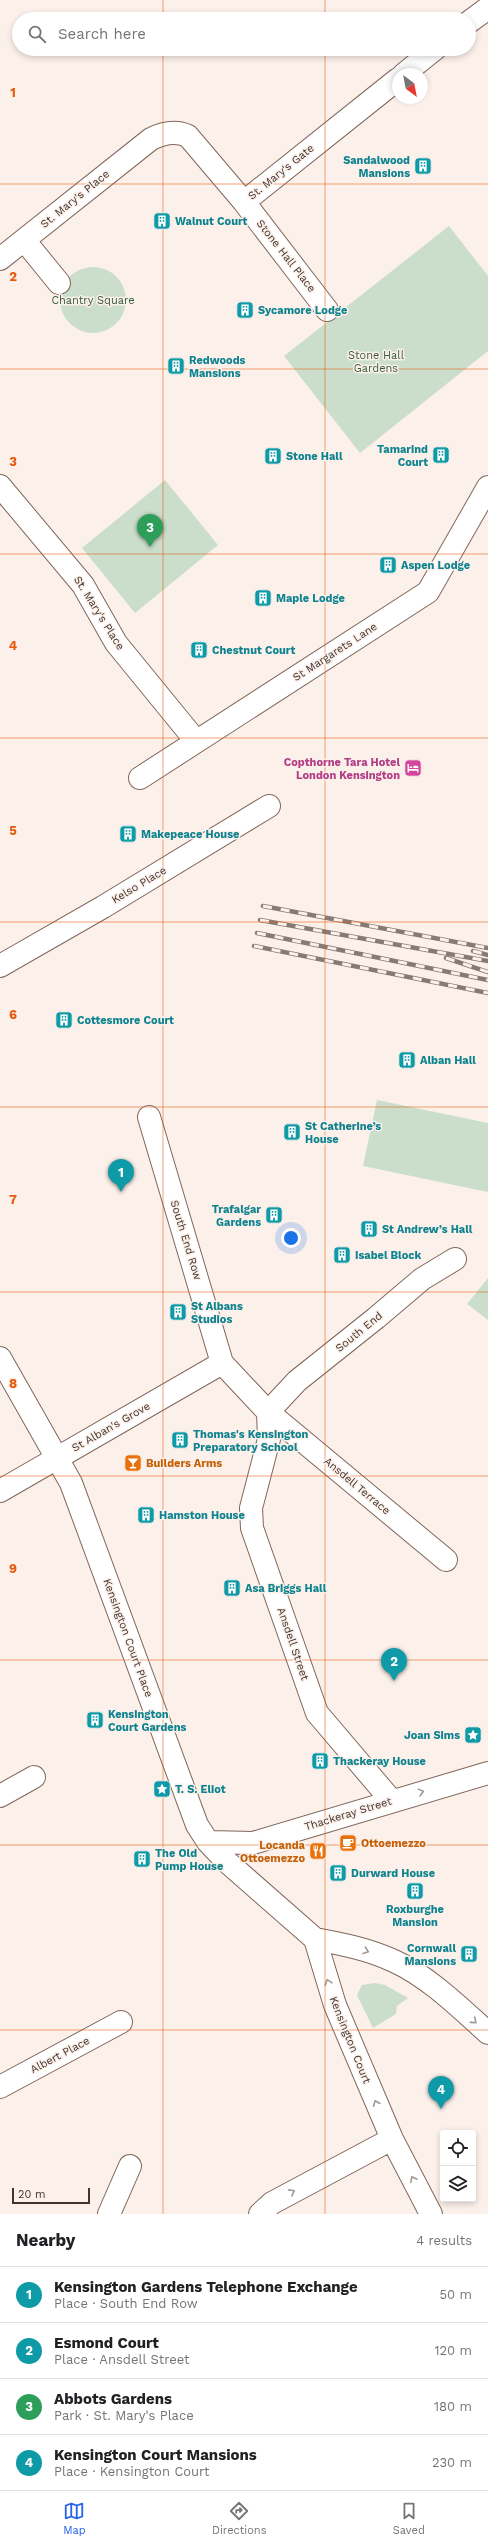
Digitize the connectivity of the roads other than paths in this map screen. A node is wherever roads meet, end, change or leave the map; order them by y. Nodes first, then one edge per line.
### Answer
1 (488, 8) edge
2 (476, 17) edge
3 (426, 56) edge
4 (411, 68) edge
5 (392, 84) edge
6 (151, 139) joint
7 (244, 202) junction
8 (24, 240) junction
9 (0, 259) edge
10 (59, 282) dead end
11 (328, 310) dead end
12 (0, 486) edge
13 (488, 486) edge
14 (196, 741) junction
15 (140, 778) dead end
16 (269, 806) dead end
17 (2, 959) edge
18 (149, 1117) dead end
19 (455, 1260) dead end
20 (0, 1358) edge
21 (222, 1363) junction
22 (268, 1412) junction
23 (57, 1458) junction
24 (0, 1491) edge
25 (446, 1560) dead end
26 (488, 1773) edge
27 (34, 1777) dead end
28 (0, 1796) edge
29 (391, 1800) junction
30 (208, 1842) junction
31 (314, 1939) junction
32 (121, 2022) dead end
33 (488, 2033) edge
34 (0, 2087) edge
35 (392, 2139) junction
36 (130, 2166) dead end
37 (109, 2214) edge
38 (260, 2214) edge
39 (431, 2214) edge

1 - 2 street
3 - 4 street
5 - 7 street, St. Mary's Gate
6 - 7 street, St. Mary's Gate
6 - 8 street, St. Mary's Place
7 - 11 street, Stone Hall Place
8 - 9 street, St. Mary's Place
8 - 10 street
12 - 14 street, St. Mary's Place
13 - 14 street, St Margarets Lane
14 - 15 street, St Margarets Lane
16 - 17 street, Kelso Place
18 - 21 street, South End Row
19 - 22 street, South End
20 - 23 street, Kensington Court Place
21 - 22 street
21 - 23 street, St Alban's Grove
22 - 25 street, Ansdell Terrace
22 - 29 street, Ansdell Street
23 - 24 street, St Alban's Grove
23 - 30 street, Kensington Court Place
29 -> 26 street, Thackeray Street
27 - 28 street
29 - 30 street, Thackeray Street
30 - 31 street
31 -> 33 street
35 -> 31 street, Kensington Court
32 - 34 street, Albert Place
38 -> 35 street
39 -> 35 street, Kensington Court
36 - 37 street

